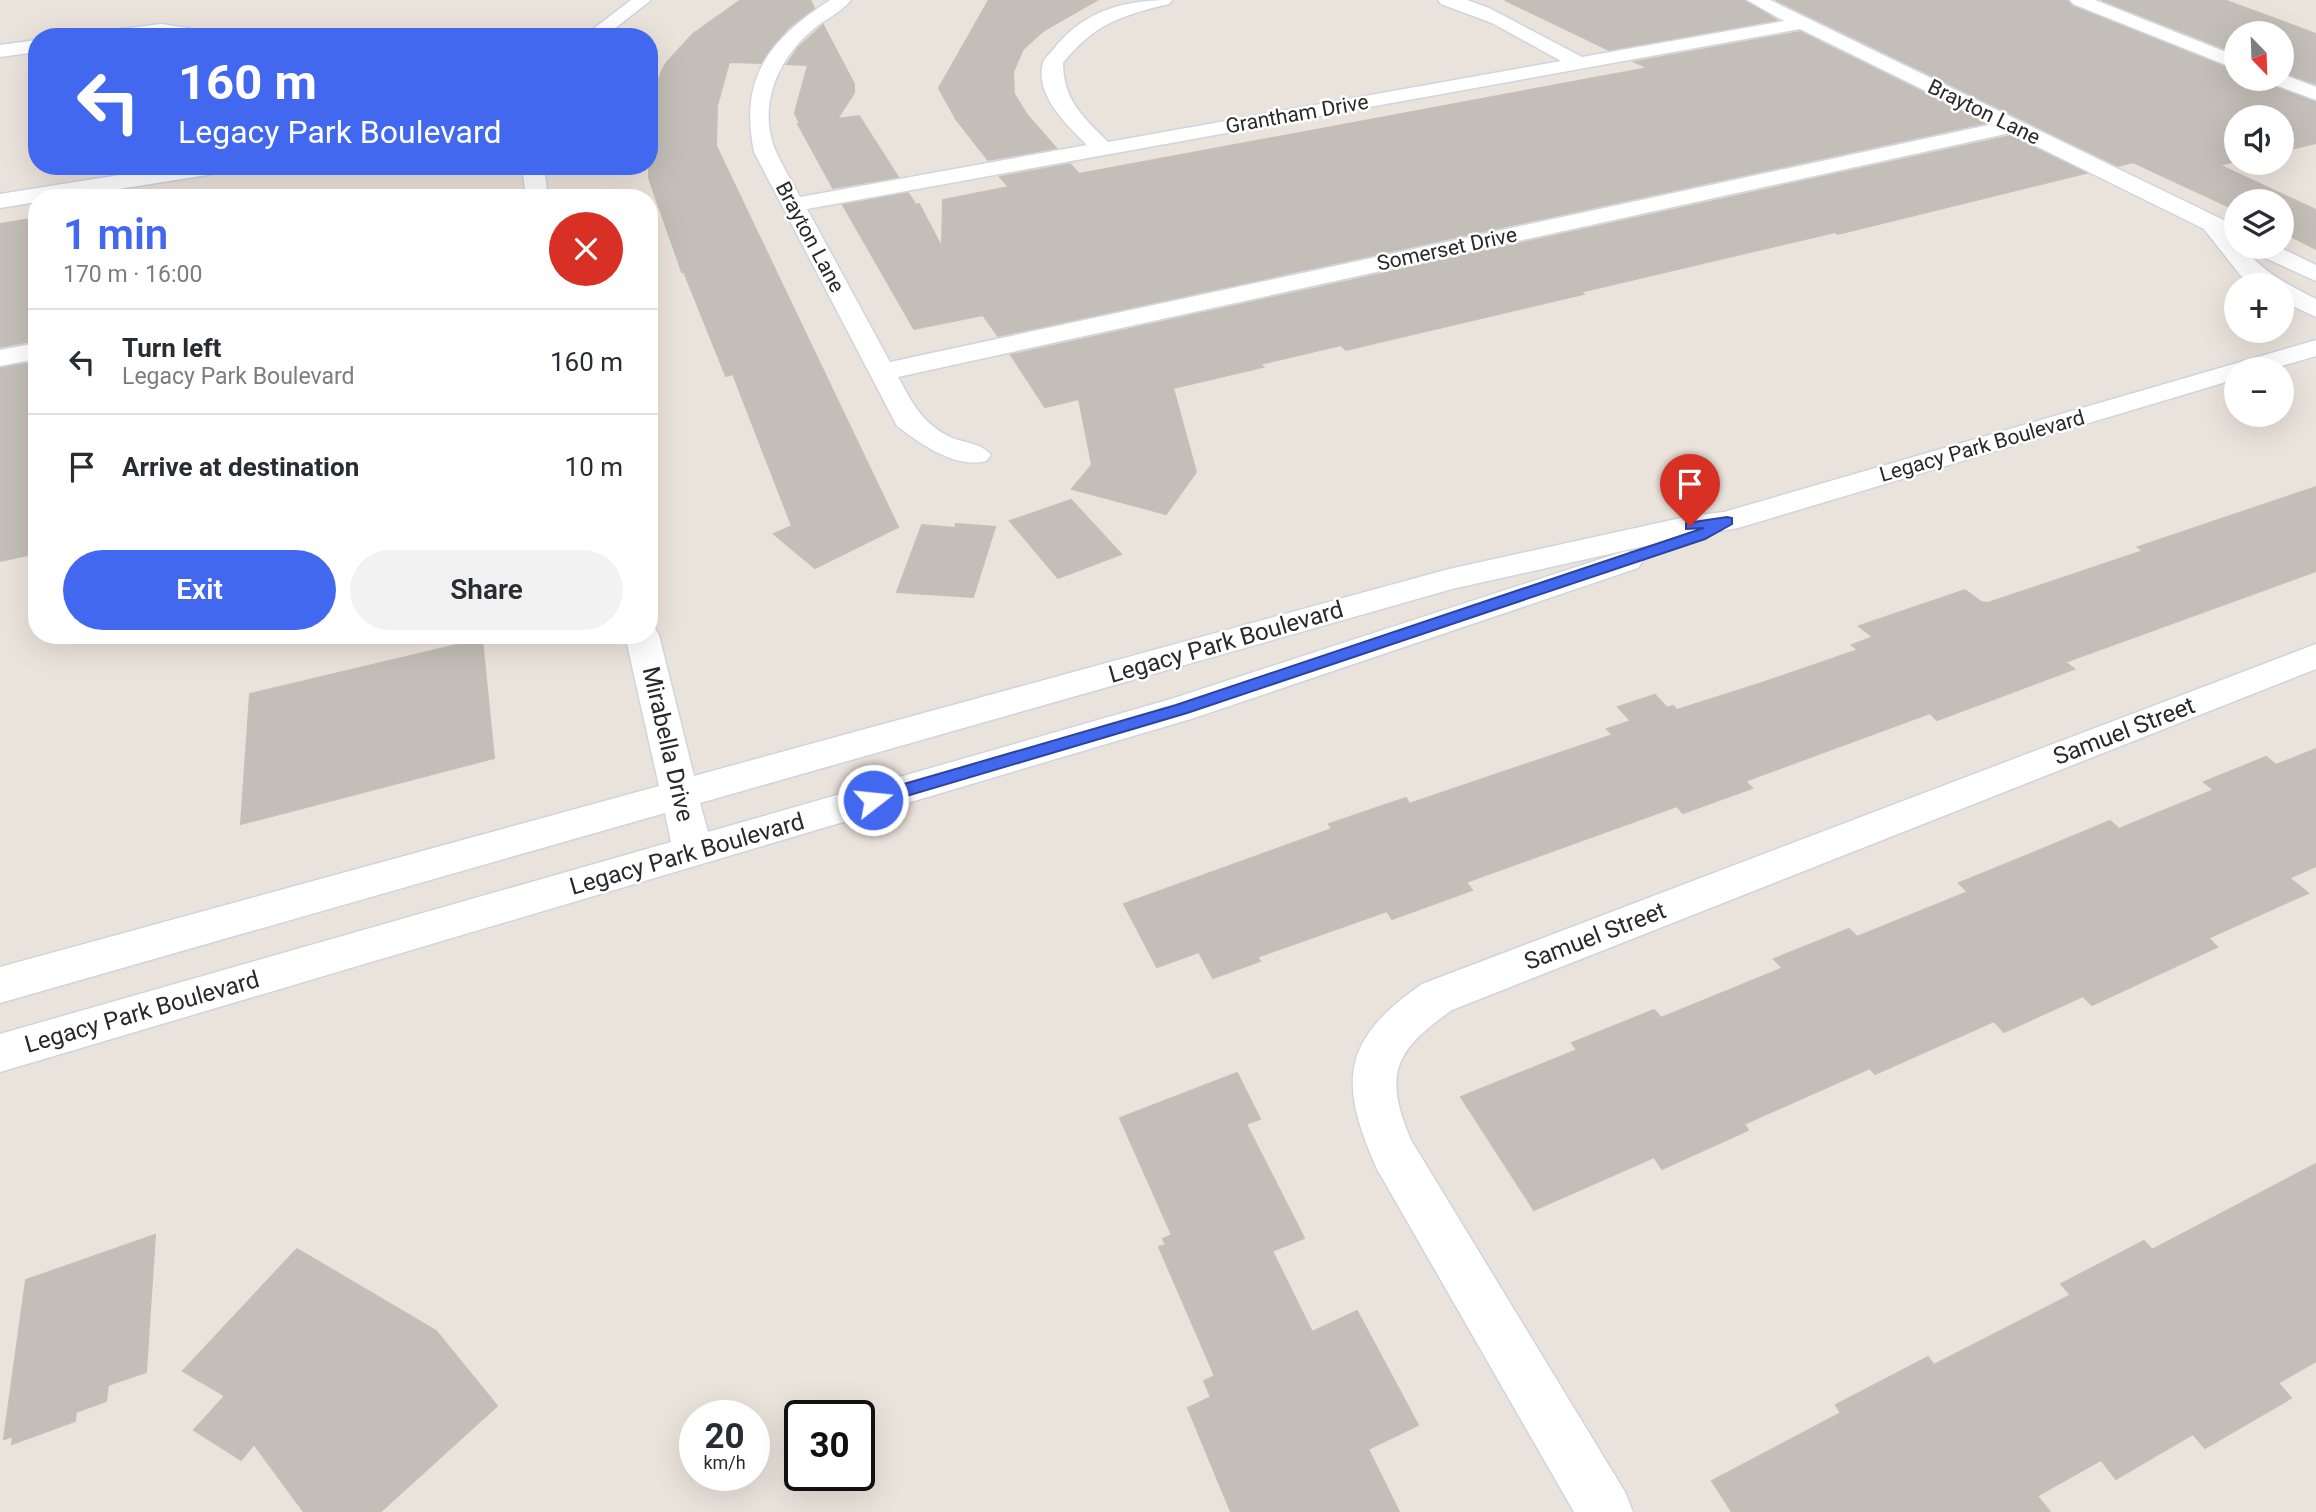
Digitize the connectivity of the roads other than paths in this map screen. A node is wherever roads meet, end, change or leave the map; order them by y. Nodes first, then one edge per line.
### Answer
1 (642, 0) edge
2 (842, 0) edge
3 (1163, 0) edge
4 (1447, 0) edge
5 (1756, 0) edge
6 (2079, 0) edge
7 (1802, 23) junction
8 (604, 28) edge
9 (28, 47) edge
10 (0, 51) edge
11 (2224, 58) edge
12 (1579, 63) junction
13 (2294, 86) edge
14 (2316, 94) edge
15 (2012, 126) junction
16 (1103, 149) junction
17 (147, 175) edge
18 (68, 189) edge
19 (28, 196) edge
20 (0, 201) edge
21 (793, 205) junction
22 (2213, 224) junction
23 (2224, 229) edge
24 (2285, 259) edge
25 (2253, 273) edge
26 (2316, 274) edge
27 (2294, 297) edge
28 (2316, 309) edge
29 (2316, 348) edge
30 (28, 353) edge
31 (2284, 357) edge
32 (0, 358) edge
33 (883, 372) junction
34 (2224, 375) edge
35 (976, 456) dead end
36 (1727, 521) junction
37 (644, 644) edge
38 (2316, 656) edge
39 (680, 796) junction
40 (693, 852) junction
41 (0, 985) edge
42 (0, 1053) edge
43 (1605, 1512) edge

1 - 8 street
2 - 21 street, Brayton Lane
3 - 16 street
4 - 12 street
5 - 7 street, Brayton Lane
6 - 11 street
7 - 12 street, Grantham Drive
7 - 15 street, Brayton Lane
9 - 10 street
12 - 16 street, Grantham Drive
13 - 14 street
15 - 22 street, Brayton Lane
15 - 33 street, Somerset Drive
16 - 21 street, Grantham Drive
17 - 18 street
19 - 20 street
21 - 33 street, Brayton Lane
22 - 23 street, Brayton Lane
22 - 25 street, Brayton Lane
24 - 26 street
27 - 28 street
29 - 31 street
30 - 32 street
33 - 35 street, Brayton Lane
34 - 36 street, Legacy Park Boulevard
36 - 39 street, Legacy Park Boulevard
36 - 40 street, Legacy Park Boulevard
37 - 39 street, Mirabella Drive
38 - 43 street, Samuel Street
39 - 40 street, Mirabella Drive
39 - 41 street, Legacy Park Boulevard
40 - 42 street, Legacy Park Boulevard

